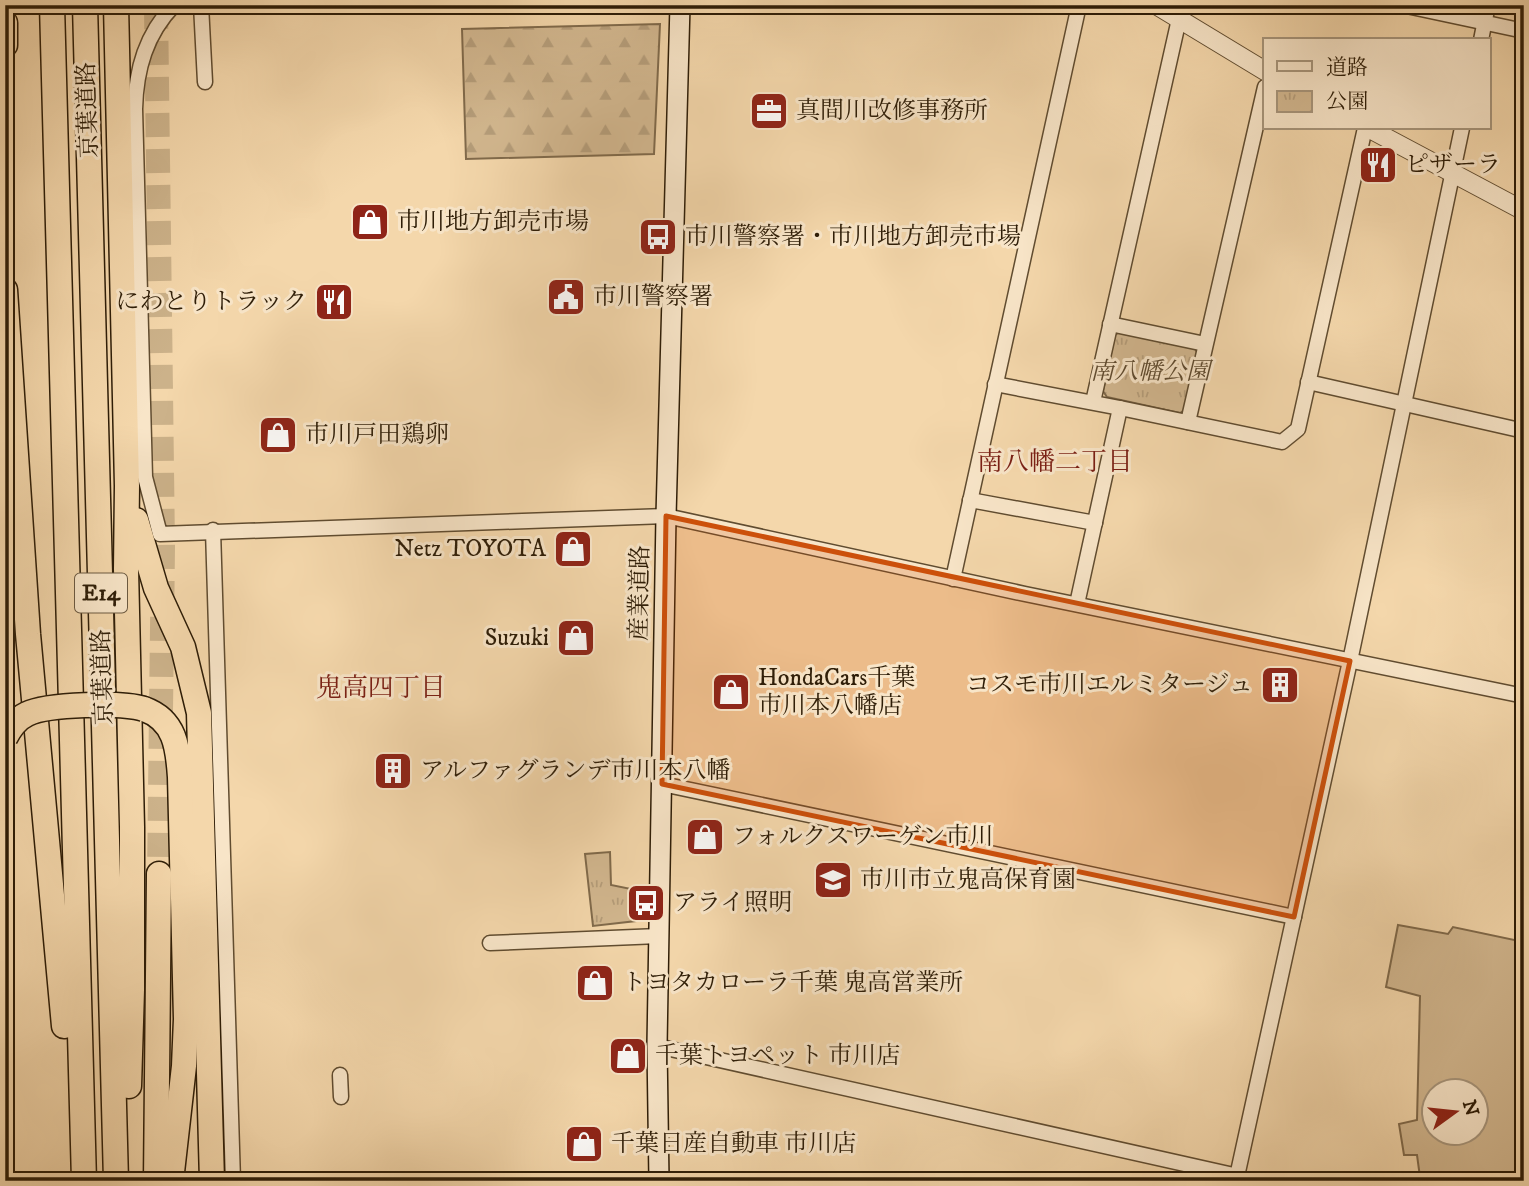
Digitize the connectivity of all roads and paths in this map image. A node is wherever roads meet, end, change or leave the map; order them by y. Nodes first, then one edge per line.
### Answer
1 (52, 5) edge
2 (85, 5) edge
3 (116, 5) edge
4 (135, 5) edge
5 (174, 5) edge
6 (201, 5) edge
7 (680, 5) edge
8 (1079, 5) edge
9 (1156, 5) edge
10 (1402, 5) edge
11 (1488, 5) edge
12 (1179, 19) junction
13 (5, 23) edge
14 (1485, 23) junction
15 (1524, 31) edge
16 (1481, 38) edge
17 (5, 44) edge
18 (1263, 70) edge
19 (205, 82) dead end
20 (1263, 96) edge
21 (117, 111) junction
22 (1366, 130) edge
23 (1370, 130) edge
24 (1462, 130) edge
25 (1452, 174) junction
26 (1524, 211) edge
27 (5, 290) edge
28 (1110, 324) junction
29 (1205, 344) junction
30 (1308, 382) junction
31 (995, 384) junction
32 (1093, 402) junction
33 (1404, 404) junction
34 (1120, 408) junction
35 (1188, 422) junction
36 (1524, 431) edge
37 (127, 486) junction
38 (970, 500) junction
39 (666, 516) junction
40 (1095, 523) junction
41 (213, 530) junction
42 (5, 543) edge
43 (953, 579) junction
44 (1077, 604) junction
45 (29, 634) junction
46 (1350, 661) junction
47 (1524, 696) edge
48 (5, 738) edge
49 (662, 784) junction
50 (159, 874) tunnel mouth
51 (1294, 917) junction
52 (659, 936) junction
53 (490, 943) dead end
54 (657, 1046) junction
55 (340, 1075) dead end
56 (341, 1097) dead end
57 (1237, 1179) edge
58 (81, 1181) edge
59 (116, 1181) edge
60 (125, 1181) edge
61 (156, 1181) edge
62 (171, 1181) edge
63 (212, 1181) edge
64 (233, 1181) edge
65 (659, 1181) edge

1 - 58 highway, 京葉道路 / E14
2 - 59 highway, 京葉道路 / E14
3 - 21 highway
4 - 21 highway
5 - 41 street
6 - 19 street
7 - 39 main road, 産業道路
8 - 31 street
9 - 12 street
10 - 14 street
11 - 14 street
12 - 18 street
12 - 28 street
13 - 17 highway
14 - 15 street
14 - 16 street
20 - 29 street
21 - 37 highway
22 - 30 street
23 - 25 street
24 - 25 street
25 - 26 street
25 - 33 street
27 - 45 highway
28 - 29 street
28 - 32 street
29 - 35 street
30 - 33 street
30 - 35 street
31 - 32 street
31 - 38 street
32 - 34 street
33 - 36 street
33 - 46 street
34 - 35 street
34 - 40 street
37 - 60 highway
37 - 63 highway
38 - 40 street
38 - 43 street
39 - 41 street
39 - 43 street
39 - 49 main road, 産業道路
40 - 44 street
41 - 64 street
42 - 45 highway
43 - 44 street
44 - 46 street
45 - 58 highway
46 - 47 street
46 - 51 street
48 - 62 highway, bridge
49 - 51 street
49 - 52 main road, 産業道路
50 - 61 highway
51 - 57 street
52 - 53 street
52 - 54 main road, 産業道路
54 - 57 street
54 - 65 main road, 産業道路
55 - 56 street

